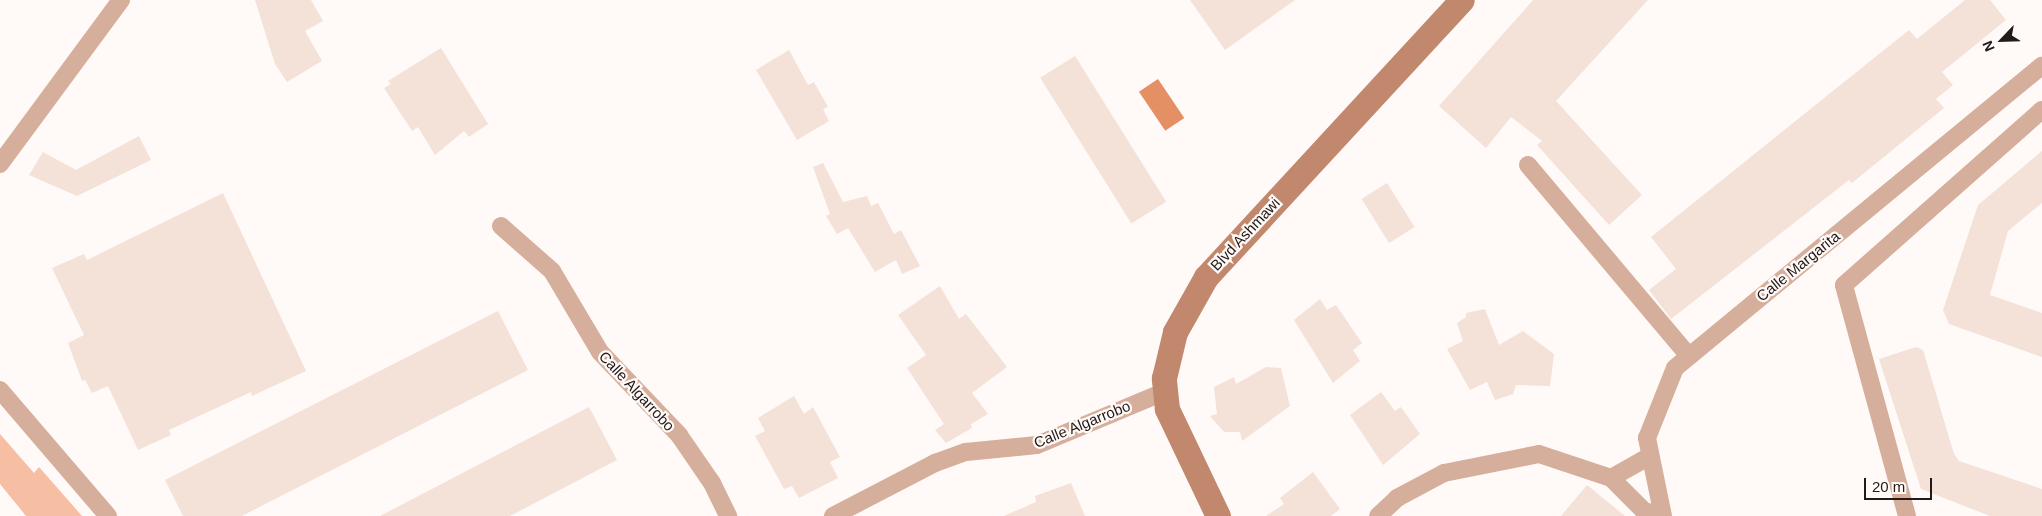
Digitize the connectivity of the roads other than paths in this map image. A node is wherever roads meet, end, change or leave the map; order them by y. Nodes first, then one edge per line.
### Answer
1 (121, 0) edge
2 (1462, 0) edge
3 (2042, 66) edge
4 (2042, 110) edge
5 (0, 164) edge
6 (1528, 165) dead end
7 (501, 226) dead end
8 (1689, 356) junction
9 (0, 390) edge
10 (1164, 392) junction
11 (1650, 456) junction
12 (1611, 478) junction
13 (1662, 515) edge
14 (108, 516) edge
15 (728, 516) edge
16 (833, 516) edge
17 (1218, 516) edge
18 (1378, 516) edge
19 (1906, 516) edge

1 - 5 street
2 - 10 street, Blvd Ashmawi
3 - 8 street, Calle Margarita
4 - 19 street
6 - 8 street
7 - 15 street, Calle Algarrobo
8 - 11 street, Calle Margarita
9 - 14 street
10 - 16 street, Calle Algarrobo
10 - 17 street, Blvd Ashmawi
11 - 12 street
11 - 13 street, Calle Margarita
12 - 13 street
12 - 18 street

